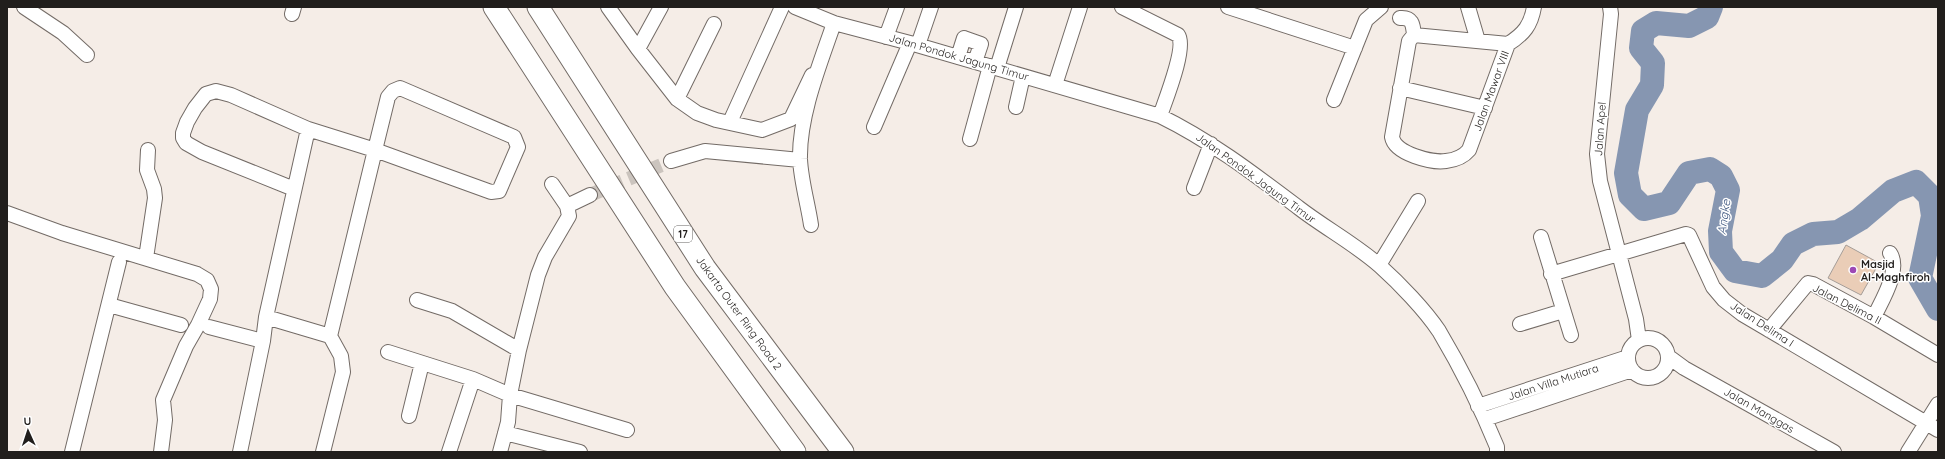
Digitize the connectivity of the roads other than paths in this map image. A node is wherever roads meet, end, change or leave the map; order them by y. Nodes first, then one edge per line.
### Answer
1 (24, 7) edge
2 (494, 7) edge
3 (538, 7) edge
4 (608, 7) edge
5 (661, 7) edge
6 (782, 7) edge
7 (795, 7) edge
8 (897, 7) edge
9 (931, 7) edge
10 (1016, 7) edge
11 (1080, 7) edge
12 (1122, 7) edge
13 (1228, 7) edge
14 (1381, 7) edge
15 (1468, 7) edge
16 (1534, 7) edge
17 (1610, 11) edge
18 (1400, 18) dead end
19 (834, 23) junction
20 (714, 24) dead end
21 (1414, 35) junction
22 (886, 37) junction
23 (1478, 41) junction
24 (914, 44) junction
25 (1508, 44) junction
26 (1354, 48) junction
27 (638, 49) junction
28 (87, 54) dead end
29 (958, 56) junction
30 (975, 62) junction
31 (993, 67) junction
32 (812, 76) dead end
33 (1023, 76) junction
34 (1055, 85) junction
35 (1400, 88) junction
36 (677, 99) junction
37 (1334, 100) dead end
38 (1016, 107) dead end
39 (1485, 108) junction
40 (1160, 116) junction
41 (730, 122) junction
42 (874, 127) dead end
43 (308, 129) junction
44 (970, 139) dead end
45 (1211, 144) junction
46 (148, 150) dead end
47 (375, 150) junction
48 (800, 160) junction
49 (671, 161) tunnel mouth
50 (552, 184) dead end
51 (1194, 188) dead end
52 (294, 189) junction
53 (590, 195) tunnel mouth
54 (1418, 201) dead end
55 (567, 206) junction
56 (7, 213) edge
57 (811, 226) dead end
58 (1541, 237) dead end
59 (1619, 253) junction
60 (1890, 253) dead end
61 (146, 258) junction
62 (119, 262) dead end
63 (1380, 265) junction
64 (1552, 274) junction
65 (417, 300) dead end
66 (109, 305) junction
67 (1563, 310) junction
68 (1874, 317) junction
69 (266, 318) junction
70 (1520, 324) dead end
71 (181, 325) dead end
72 (209, 328) dead end
73 (1769, 330) junction
74 (1571, 335) dead end
75 (330, 336) junction
76 (1644, 339) junction
77 (263, 341) junction
78 (519, 350) junction
79 (388, 352) dead end
80 (1938, 355) edge
81 (422, 363) junction
82 (1667, 363) junction
83 (1630, 364) junction
84 (472, 379) junction
85 (510, 395) junction
86 (1938, 404) edge
87 (1478, 406) junction
88 (409, 416) dead end
89 (1485, 419) junction
90 (1932, 427) edge
91 (627, 430) dead end
92 (505, 433) junction
93 (72, 452) edge
94 (161, 452) edge
95 (240, 452) edge
96 (323, 452) edge
97 (449, 452) edge
98 (500, 452) edge
99 (580, 452) edge
100 (795, 452) edge
101 (843, 452) edge
102 (1497, 452) edge
103 (1834, 452) edge
104 (1908, 452) edge

1 - 28 street
2 - 100 highway
3 - 101 highway, Jakarta Outer Ring Road 2 / 17
4 - 27 street
5 - 27 street
6 - 41 street
7 - 19 street, Jalan Pondok Jagung Timur
8 - 22 street
9 - 24 street
10 - 31 street
11 - 34 street
12 - 40 street
13 - 26 street
14 - 26 street
15 - 23 street
16 - 25 street
17 - 59 street, Jalan Apel
18 - 21 street
19 - 22 street, Jalan Pondok Jagung Timur
19 - 48 street
20 - 36 street
21 - 23 street, Jalan Mawar VIII
21 - 35 street, Jalan Mawar VIII
22 - 24 street, Jalan Pondok Jagung Timur
23 - 25 street, Jalan Mawar VIII
24 - 29 street, Jalan Pondok Jagung Timur
24 - 42 street
25 - 39 street, Jalan Mawar VIII
26 - 37 street
27 - 36 street
29 - 30 street, Jalan Pondok Jagung Timur
29 - 30 street
30 - 31 street, Jalan Pondok Jagung Timur
31 - 33 street, Jalan Pondok Jagung Timur
31 - 44 street
32 - 41 street
33 - 34 street, Jalan Pondok Jagung Timur
33 - 38 street
34 - 40 street, Jalan Pondok Jagung Timur
35 - 39 street
35 - 39 street, Jalan Mawar VIII
36 - 41 street
40 - 45 street, Jalan Pondok Jagung Timur
43 - 47 street
43 - 52 street
43 - 52 street
45 - 51 street
45 - 63 street, Jalan Pondok Jagung Timur
46 - 61 street
47 - 47 street
47 - 75 street
48 - 49 street
48 - 57 street
50 - 55 street
52 - 69 street
53 - 55 street
54 - 63 street
55 - 78 street
56 - 61 street
58 - 64 street
59 - 64 street
59 - 73 street, Jalan Delima I
59 - 76 street, Jalan Apel
60 - 68 street
61 - 94 street
62 - 66 street
63 - 87 street, Jalan Pondok Jagung Timur
64 - 67 street
65 - 78 street
66 - 71 street
66 - 93 street
67 - 70 street
67 - 74 street
68 - 73 street, Jalan Delima II
68 - 80 street, Jalan Delima II
69 - 75 street
69 - 77 street
72 - 77 street
73 - 90 street, Jalan Delima I
75 - 96 street
76 - 82 street
76 - 83 street
77 - 95 street
78 - 85 street
79 - 81 street
81 - 84 street
81 - 88 street
82 - 83 street
82 - 103 street, Jalan Manggas
83 - 87 street, Jalan Villa Mutiara
83 - 89 street, Jalan Villa Mutiara
84 - 85 street
84 - 97 street
85 - 91 street
85 - 92 street
86 - 90 street
87 - 89 street, Jalan Pondok Jagung Timur
89 - 102 street, Jalan Pondok Jagung Timur
90 - 104 street
92 - 98 street
92 - 99 street

